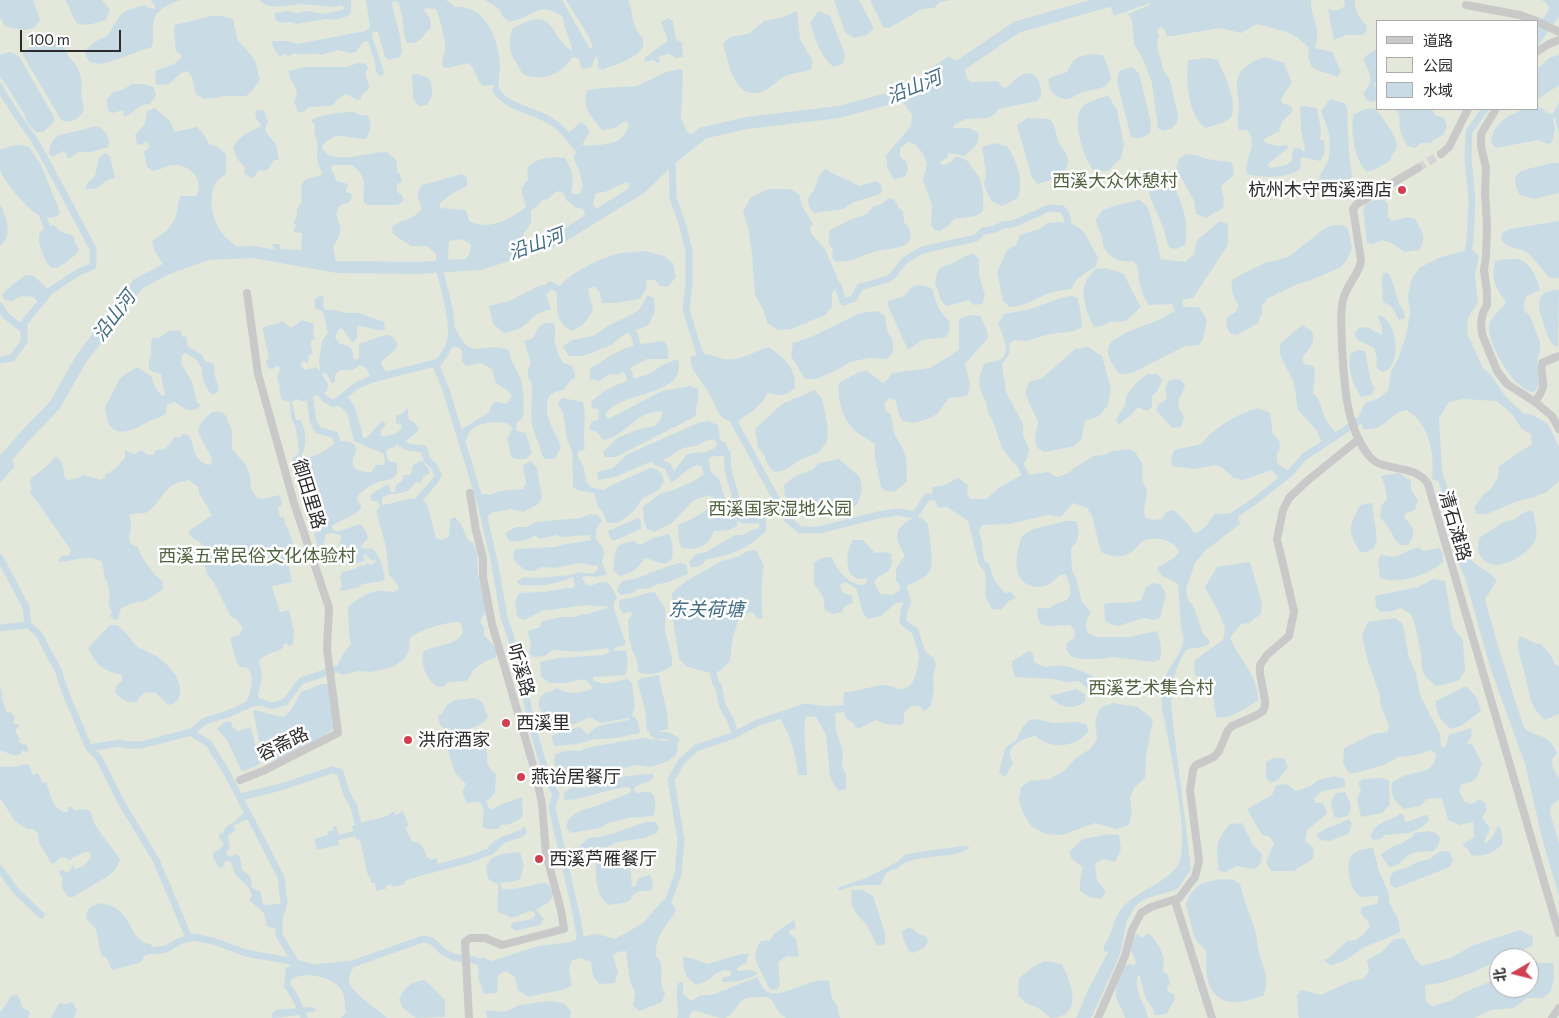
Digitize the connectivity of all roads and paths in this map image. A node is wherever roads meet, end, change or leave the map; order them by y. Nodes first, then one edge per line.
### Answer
1 (1466, 5) dead end
2 (1526, 19) edge
3 (1539, 22) edge
4 (1559, 32) edge
5 (1559, 40) edge
6 (1539, 50) edge
7 (1468, 110) edge
8 (1495, 110) edge
9 (1441, 154) tunnel mouth
10 (1418, 168) tunnel mouth
11 (247, 293) dead end
12 (1559, 356) edge
13 (1535, 402) junction
14 (1559, 429) edge
15 (1359, 439) junction
16 (470, 493) dead end
17 (338, 733) joint
18 (240, 780) dead end
19 (1175, 901) junction
20 (1556, 912) edge
21 (1559, 933) edge
22 (1559, 1008) edge
23 (470, 1018) edge
24 (1098, 1018) edge
25 (1212, 1018) edge
26 (1552, 1018) edge

1 - 2 street
3 - 4 street
5 - 6 street
7 - 9 street
8 - 13 street
10 - 15 street, 清石滩路
11 - 17 street, 御田里路
12 - 13 street
13 - 14 street
15 - 19 street
15 - 20 street, 清石滩路
16 - 23 street, 听溪路
17 - 18 street, 容斋路
19 - 24 street
19 - 25 street
20 - 21 street, 清石滩路
22 - 26 street

